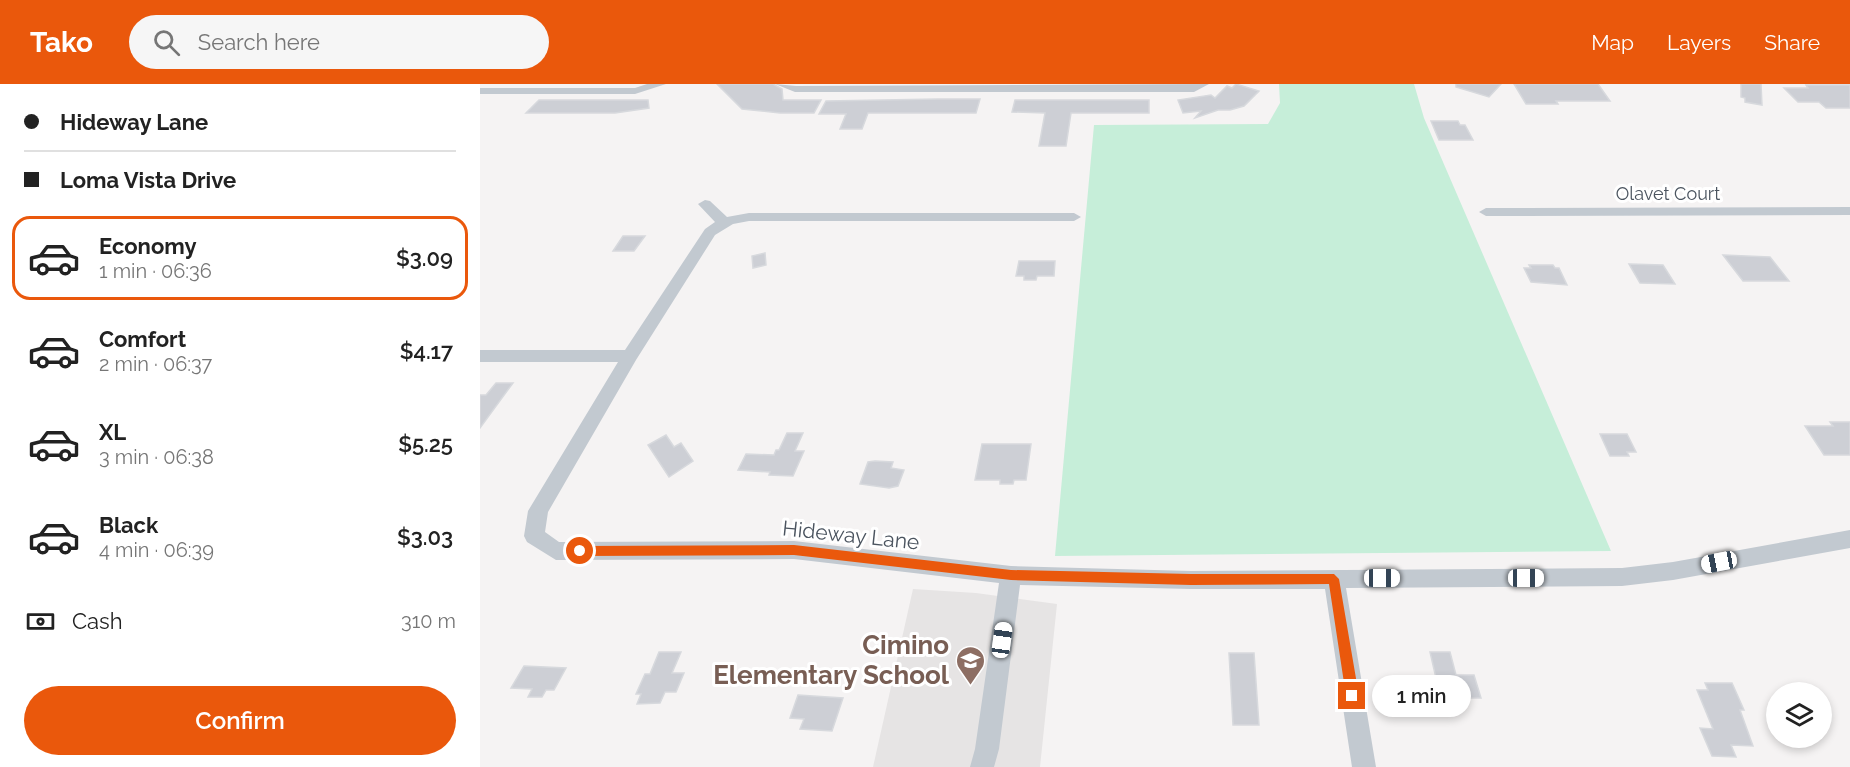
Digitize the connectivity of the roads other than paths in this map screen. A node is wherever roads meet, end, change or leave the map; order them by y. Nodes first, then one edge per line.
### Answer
1 (660, 84) edge
2 (781, 84) edge
3 (1203, 84) edge
4 (992, 86) edge
5 (1100, 86) edge
6 (885, 87) edge
7 (480, 91) edge
8 (705, 204) dead end
9 (1850, 211) edge
10 (1486, 212) dead end
11 (1074, 217) dead end
12 (724, 222) junction
13 (480, 356) edge
14 (630, 356) junction
15 (1850, 539) edge
16 (1011, 575) junction
17 (1334, 579) junction
18 (981, 767) edge
19 (1364, 767) edge

1 - 7 street
2 - 6 street
3 - 5 street
4 - 5 street
4 - 6 street
8 - 12 street
9 - 10 street, Olavet Court
11 - 12 street
12 - 14 street, Hideway Lane
13 - 14 street
14 - 16 street, Hideway Lane
15 - 17 street, Hideway Lane
16 - 17 street, Hideway Lane
16 - 18 street
17 - 19 street

